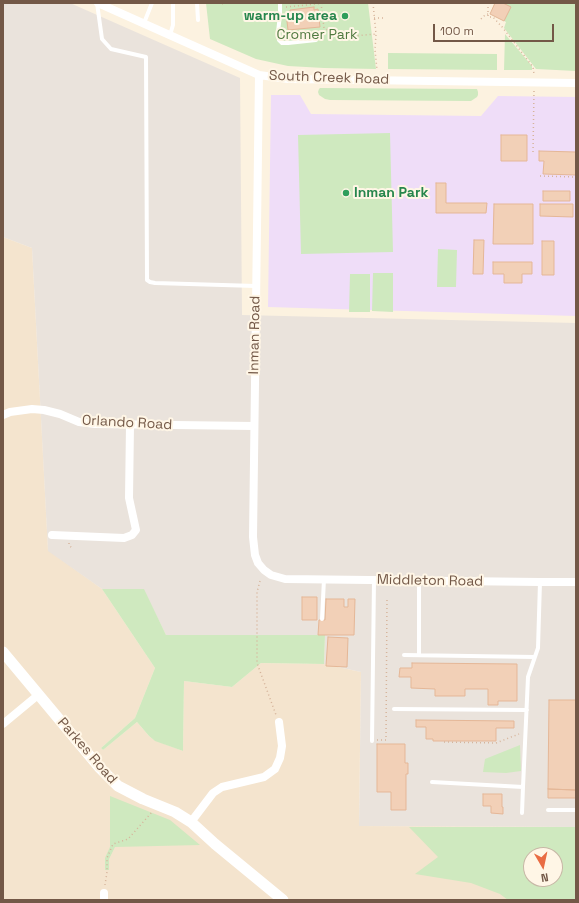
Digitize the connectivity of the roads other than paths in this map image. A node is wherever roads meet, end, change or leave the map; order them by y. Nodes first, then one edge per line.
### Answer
1 (97, 3) edge
2 (152, 3) edge
3 (173, 3) edge
4 (197, 3) edge
5 (280, 5) edge
6 (198, 20) dead end
7 (144, 23) junction
8 (170, 35) junction
9 (316, 40) dead end
10 (259, 75) junction
11 (576, 83) edge
12 (256, 286) junction
13 (3, 415) edge
14 (130, 425) junction
15 (254, 426) junction
16 (52, 535) dead end
17 (285, 579) joint
18 (324, 580) junction
19 (374, 580) junction
20 (419, 580) junction
21 (540, 582) junction
22 (576, 582) edge
23 (322, 620) dead end
24 (3, 652) edge
25 (404, 655) dead end
26 (419, 655) junction
27 (535, 657) junction
28 (38, 695) junction
29 (394, 708) dead end
30 (527, 710) junction
31 (279, 722) road end
32 (3, 724) edge
33 (374, 742) road end
34 (432, 782) dead end
35 (523, 787) junction
36 (548, 810) dead end
37 (576, 810) edge
38 (522, 814) dead end
39 (191, 822) junction
40 (283, 900) edge

1 - 7 street, South Creek Road
1 - 12 lane
2 - 7 lane
3 - 8 lane
4 - 6 lane
5 - 9 lane
7 - 8 street, South Creek Road
8 - 10 street, South Creek Road
10 - 11 street, South Creek Road
10 - 12 street, Inman Road
12 - 15 street, Inman Road
13 - 14 street, Orlando Road
14 - 15 street, Orlando Road
14 - 16 street
15 - 17 street, Inman Road
17 - 18 street, Middleton Road
18 - 19 street, Middleton Road
18 - 23 lane
19 - 20 street, Middleton Road
19 - 33 lane
20 - 21 street, Middleton Road
20 - 26 lane
21 - 22 street, Middleton Road
21 - 27 lane
24 - 28 street, Parkes Road
25 - 26 lane
26 - 27 lane
27 - 30 lane
28 - 32 street
28 - 39 street, Parkes Road
29 - 30 lane
30 - 35 lane
31 - 39 street
34 - 35 lane
35 - 38 lane
36 - 37 lane
39 - 40 street, Parkes Road

